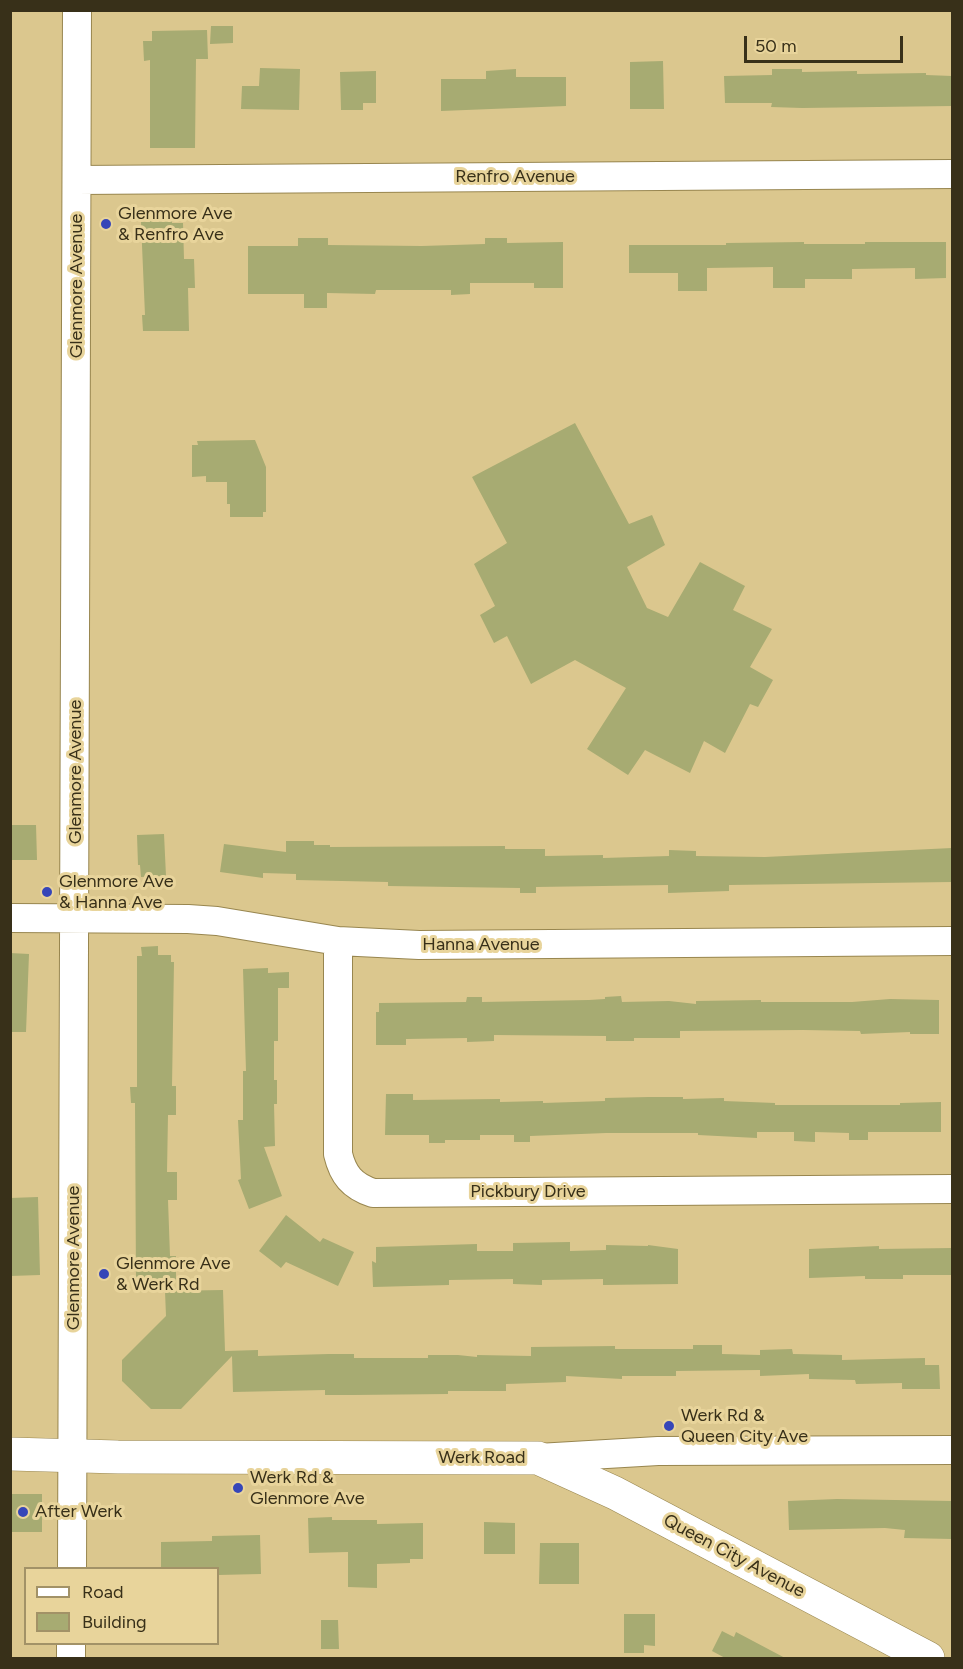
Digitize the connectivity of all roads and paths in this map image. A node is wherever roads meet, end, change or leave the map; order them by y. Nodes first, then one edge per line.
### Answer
1 (77, 10) edge
2 (952, 174) edge
3 (77, 180) junction
4 (10, 918) edge
5 (75, 918) junction
6 (338, 941) junction
7 (952, 941) edge
8 (952, 1189) edge
9 (952, 1450) edge
10 (10, 1454) edge
11 (74, 1457) junction
12 (538, 1458) junction
13 (72, 1567) edge
14 (928, 1659) edge

1 - 3 street, Glenmore Avenue
2 - 3 street, Renfro Avenue
3 - 5 street, Glenmore Avenue
4 - 5 street, Hanna Avenue
5 - 6 street, Hanna Avenue
5 - 11 street, Glenmore Avenue
6 - 7 street, Hanna Avenue
6 - 8 street, Pickbury Drive
9 - 12 street, Werk Road
10 - 11 main road, Werk Road
11 - 12 main road, Werk Road
11 - 13 street, Glenmore Avenue
12 - 14 main road, Queen City Avenue

